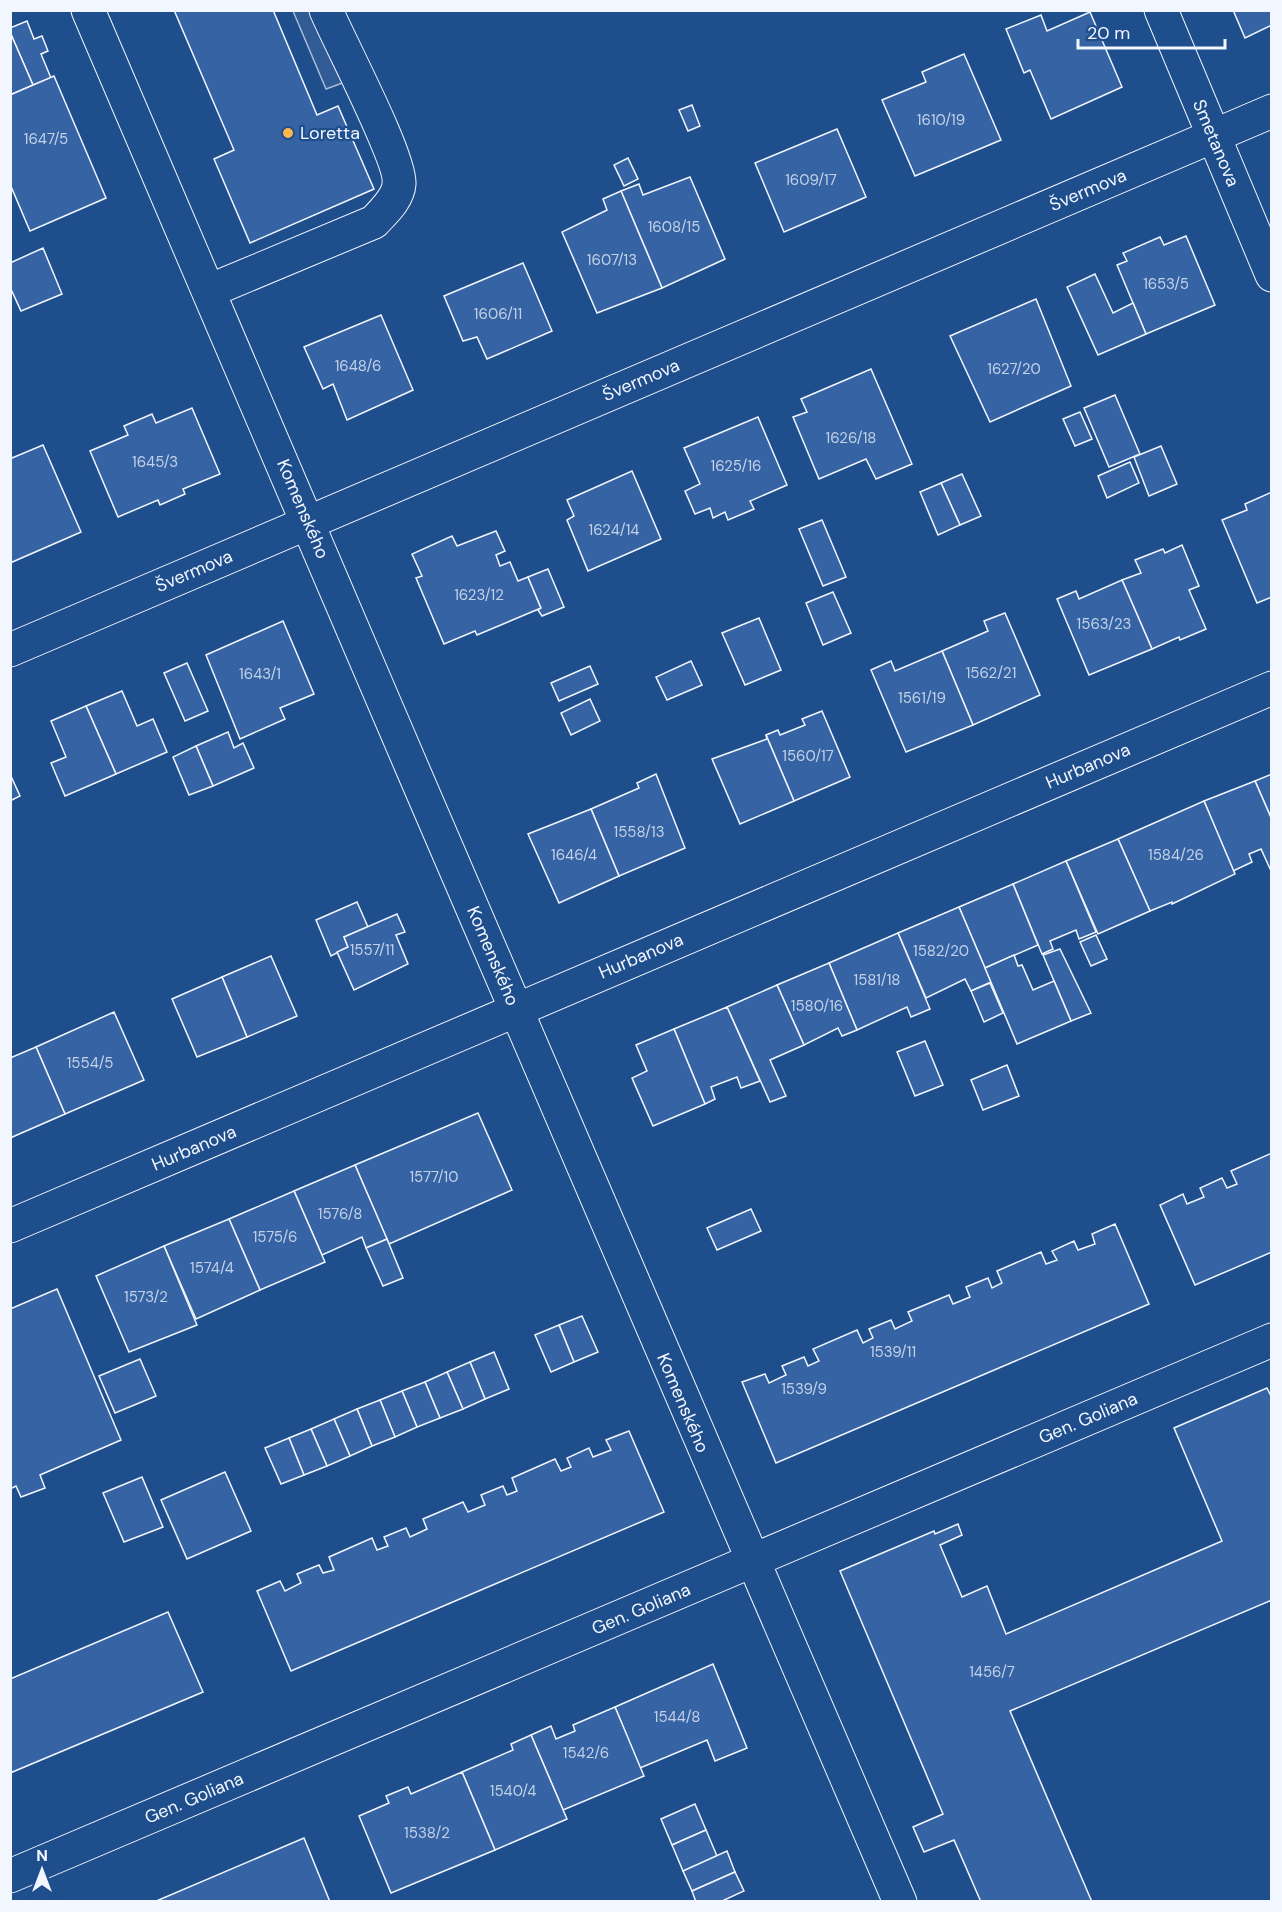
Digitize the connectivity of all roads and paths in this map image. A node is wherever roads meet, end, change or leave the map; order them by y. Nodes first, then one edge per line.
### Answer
1 (88, 10) edge
2 (326, 10) edge
3 (1161, 10) edge
4 (1272, 111) edge
5 (1213, 136) junction
6 (1272, 275) edge
7 (209, 291) junction
8 (309, 522) junction
9 (10, 650) edge
10 (1272, 688) edge
11 (516, 1010) junction
12 (10, 1226) edge
13 (1272, 1340) edge
14 (751, 1563) junction
15 (10, 1876) edge
16 (900, 1902) edge

1 - 7 street, Komenského
2 - 7 street
3 - 5 street, Smetanova
4 - 5 street, Švermova
5 - 6 street, Smetanova
5 - 8 street, Švermova
7 - 8 street, Komenského
8 - 9 street, Švermova
8 - 11 street, Komenského
10 - 11 street, Hurbanova
11 - 12 street, Hurbanova
11 - 14 street, Komenského
13 - 14 street, Gen. Goliana
14 - 15 street, Gen. Goliana
14 - 16 street, Komenského

